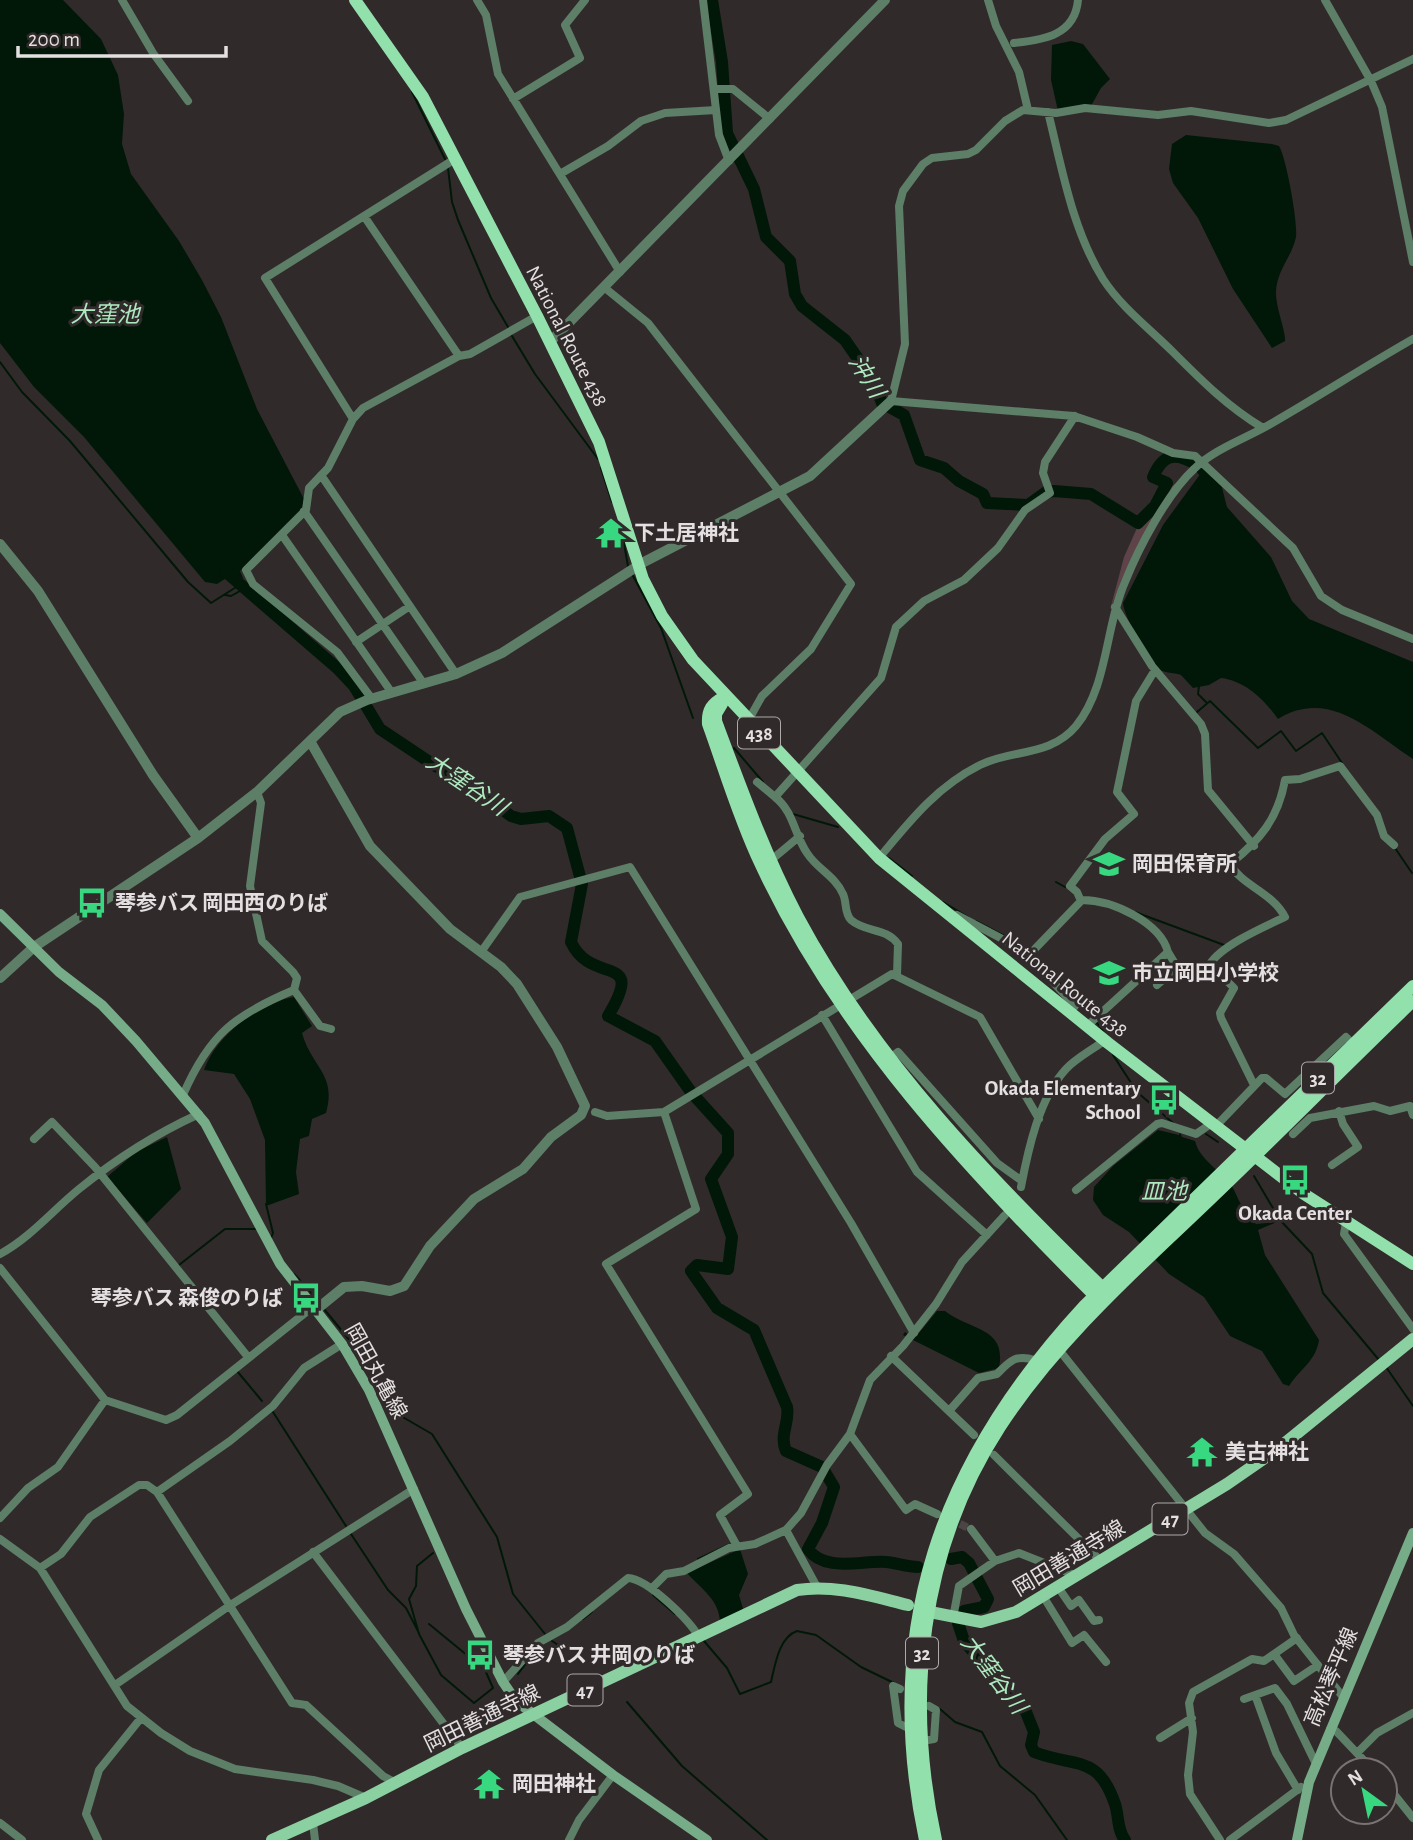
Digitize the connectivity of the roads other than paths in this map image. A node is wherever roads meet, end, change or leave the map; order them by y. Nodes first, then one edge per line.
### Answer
1 (122, 0) edge
2 (355, 0) edge
3 (477, 0) edge
4 (585, 0) edge
5 (704, 0) edge
6 (885, 0) edge
7 (988, 0) edge
8 (1079, 0) edge
9 (1325, 0) edge
10 (1014, 43) dead end
11 (1413, 59) edge
12 (1371, 81) junction
13 (717, 89) junction
14 (513, 99) junction
15 (188, 101) dead end
16 (716, 110) junction
17 (1028, 110) junction
18 (1048, 112) junction
19 (770, 119) junction
20 (734, 156) junction
21 (449, 162) junction
22 (560, 174) junction
23 (364, 216) junction
24 (1413, 261) edge
25 (620, 272) junction
26 (605, 288) junction
27 (537, 316) junction
28 (1413, 339) edge
29 (550, 342) junction
30 (459, 356) junction
31 (888, 404) junction
32 (1075, 416) junction
33 (353, 419) junction
34 (1263, 428) junction
35 (1202, 463) junction
36 (321, 475) junction
37 (780, 493) junction
38 (304, 512) junction
39 (282, 535) junction
40 (0, 544) edge
41 (633, 569) junction
42 (410, 606) junction
43 (1115, 607) junction
44 (382, 625) junction
45 (1413, 639) edge
46 (356, 642) junction
47 (1155, 670) junction
48 (456, 674) junction
49 (424, 684) junction
50 (392, 694) junction
51 (724, 696) junction
52 (366, 701) junction
53 (748, 721) junction
54 (310, 741) junction
55 (797, 774) junction
56 (757, 782) dead end
57 (257, 792) junction
58 (776, 795) junction
59 (800, 836) junction
60 (198, 838) junction
61 (1394, 845) dead end
62 (1254, 846) junction
63 (879, 858) junction
64 (770, 861) junction
65 (1081, 901) junction
66 (935, 904) junction
67 (0, 914) edge
68 (34, 947) junction
69 (1168, 952) junction
70 (481, 953) junction
71 (1031, 954) junction
72 (897, 975) junction
73 (0, 978) edge
74 (1157, 985) dead end
75 (1413, 986) edge
76 (293, 990) junction
77 (1413, 1001) edge
78 (844, 1002) junction
79 (1070, 1013) junction
80 (822, 1015) junction
81 (1087, 1026) junction
82 (331, 1030) dead end
83 (1348, 1039) dead end
84 (1108, 1043) junction
85 (890, 1058) junction
86 (748, 1060) junction
87 (1254, 1084) junction
88 (183, 1095) junction
89 (1339, 1111) junction
90 (594, 1112) dead end
91 (664, 1112) junction
92 (198, 1114) junction
93 (1413, 1115) edge
94 (1039, 1119) junction
95 (1214, 1125) junction
96 (1293, 1134) dead end
97 (34, 1139) dead end
98 (1250, 1151) junction
99 (1332, 1166) dead end
100 (100, 1174) junction
101 (1076, 1190) dead end
102 (1005, 1215) dead end
103 (1346, 1223) junction
104 (987, 1235) junction
105 (0, 1254) edge
106 (1413, 1264) edge
107 (0, 1268) edge
108 (1103, 1295) junction
109 (319, 1306) junction
110 (1413, 1329) edge
111 (911, 1336) junction
112 (1413, 1339) edge
113 (342, 1344) junction
114 (1059, 1351) junction
115 (891, 1356) junction
116 (248, 1357) junction
117 (1035, 1360) junction
118 (105, 1400) junction
119 (949, 1411) junction
120 (850, 1434) junction
121 (974, 1435) dead end
122 (994, 1455) dead end
123 (414, 1489) junction
124 (157, 1492) junction
125 (1186, 1510) junction
126 (937, 1514) tunnel mouth
127 (0, 1518) edge
128 (971, 1529) tunnel mouth
129 (786, 1530) junction
130 (1413, 1533) edge
131 (0, 1539) edge
132 (737, 1546) junction
133 (313, 1552) junction
134 (995, 1561) junction
135 (1101, 1561) junction
136 (40, 1568) junction
137 (1077, 1576) junction
138 (817, 1587) junction
139 (1058, 1587) junction
140 (653, 1589) junction
141 (1043, 1596) junction
142 (908, 1605) dead end
143 (229, 1606) junction
144 (935, 1613) dead end
145 (953, 1618) junction
146 (1099, 1620) dead end
147 (699, 1637) junction
148 (1297, 1638) junction
149 (1274, 1654) junction
150 (1106, 1661) dead end
151 (1318, 1665) junction
152 (503, 1682) junction
153 (114, 1685) junction
154 (900, 1689) dead end
155 (1255, 1695) junction
156 (1343, 1697) junction
157 (1244, 1699) dead end
158 (929, 1706) dead end
159 (1413, 1713) edge
160 (532, 1715) junction
161 (141, 1718) junction
162 (1192, 1718) junction
163 (911, 1729) junction
164 (1330, 1729) junction
165 (1160, 1738) dead end
166 (922, 1741) junction
167 (461, 1748) junction
168 (1357, 1753) junction
169 (1360, 1756) edge
170 (1316, 1764) junction
171 (613, 1775) junction
172 (1309, 1782) junction
173 (397, 1784) junction
174 (1298, 1790) junction
175 (366, 1798) junction
176 (1399, 1800) edge
177 (1413, 1818) edge
178 (0, 1823) edge
179 (313, 1823) junction
180 (22, 1840) edge
181 (98, 1840) edge
182 (272, 1840) edge
183 (315, 1840) edge
184 (569, 1840) edge
185 (707, 1840) edge
186 (925, 1840) edge
187 (936, 1840) edge
188 (1220, 1840) edge
189 (1230, 1840) edge
190 (1297, 1840) edge

1 - 15 street
2 - 21 highway, National Route 438 / 438
3 - 14 street
4 - 14 street
5 - 13 street
6 - 19 street
7 - 17 street
8 - 10 street
9 - 12 street
11 - 12 street
12 - 18 street
12 - 24 street
13 - 16 street
13 - 19 street
14 - 22 street
16 - 20 street
16 - 22 street
17 - 18 street
17 - 31 street
18 - 34 street
19 - 20 street
20 - 25 street
21 - 23 street
21 - 27 highway, National Route 438 / 438
22 - 25 street
23 - 30 street
23 - 33 street
25 - 26 street
26 - 29 street
26 - 37 street
27 - 29 highway, National Route 438 / 438
27 - 30 street
28 - 34 street
29 - 41 highway, National Route 438 / 438
30 - 33 street
31 - 32 street
31 - 37 street
32 - 35 street
32 - 55 street
33 - 36 street
34 - 35 street
35 - 43 street
35 - 45 street
36 - 38 street
36 - 42 street
37 - 41 street
37 - 53 street
38 - 39 street
38 - 44 street
39 - 46 street
39 - 52 street
40 - 60 street
41 - 48 street
41 - 51 highway, National Route 438 / 438
42 - 44 street
42 - 48 street
43 - 47 street
43 - 63 street
44 - 46 street
44 - 49 street
46 - 50 street
47 - 62 street
47 - 65 street
48 - 49 street
49 - 50 street
50 - 52 street
51 - 53 highway, National Route 438 / 438
51 - 64 highway, 438
51 - 78 highway, 438
52 - 54 street
53 - 55 highway, National Route 438 / 438
54 - 57 street
54 - 70 street
55 - 58 street
55 - 63 highway, National Route 438 / 438
56 - 58 street
57 - 60 street
57 - 76 street
58 - 59 street
59 - 64 street
59 - 72 street
60 - 68 street
61 - 62 street
62 - 87 street
63 - 66 highway, National Route 438 / 438
64 - 78 highway, 438
65 - 69 street
65 - 71 street
66 - 71 street
66 - 79 highway, National Route 438 / 438
67 - 68 main road, 岡田丸亀線
68 - 73 street
68 - 88 main road, 岡田丸亀線
69 - 74 street
69 - 81 street
70 - 86 street
70 - 109 street
71 - 79 street
72 - 78 street
72 - 94 street
75 - 98 highway, 32
76 - 82 street
76 - 88 street
77 - 98 highway, 32
78 - 80 street
78 - 85 highway, 438
78 - 108 highway, 438
79 - 81 highway, National Route 438 / 438
80 - 86 street
80 - 104 street
81 - 84 highway, National Route 438 / 438
83 - 87 street
84 - 94 street
84 - 95 highway, National Route 438 / 438
85 - 94 street
85 - 108 highway, 438
86 - 91 street
86 - 111 street
87 - 95 street
88 - 92 main road, 岡田丸亀線
89 - 93 street
89 - 96 street
89 - 99 street
90 - 91 street
91 - 132 street
92 - 100 street
92 - 109 main road, 岡田丸亀線
95 - 98 highway, National Route 438 / 438
95 - 101 street
97 - 100 street
98 - 103 highway, National Route 438 / 438
98 - 108 highway, 32
100 - 105 street
100 - 116 street
102 - 104 street
103 - 106 highway, National Route 438 / 438
103 - 110 street
104 - 111 street
107 - 118 street
108 - 114 highway, 32
108 - 117 highway, 32
109 - 113 main road, 岡田丸亀線
109 - 116 street
111 - 115 street
112 - 125 main road, 岡田善通寺線 / 47
113 - 123 main road, 岡田丸亀線
113 - 124 street
114 - 125 street
114 - 166 highway, 32
115 - 119 street
115 - 120 street
116 - 118 street
117 - 119 street
117 - 163 highway, 32
118 - 127 street
119 - 121 street
120 - 126 street
120 - 129 street
122 - 135 street
123 - 133 street
123 - 152 main road, 岡田丸亀線
124 - 136 street
124 - 143 street
125 - 135 main road, 岡田善通寺線 / 47
125 - 148 street
128 - 134 street
129 - 132 street
129 - 138 street
130 - 156 main road, 高松琴平線
131 - 136 street
132 - 140 street
133 - 143 street
133 - 167 street
134 - 137 street
134 - 145 street
135 - 137 main road, 岡田善通寺線 / 47
136 - 153 street
137 - 139 main road, 岡田善通寺線 / 47
138 - 142 main road, 岡田善通寺線 / 47
138 - 147 main road, 岡田善通寺線 / 47
139 - 141 main road, 岡田善通寺線 / 47
139 - 146 street
140 - 147 street
140 - 152 street
141 - 145 main road, 岡田善通寺線 / 47
141 - 150 street
143 - 153 street
143 - 173 street
144 - 145 main road, 岡田善通寺線 / 47
147 - 160 main road, 岡田善通寺線 / 47
148 - 149 street
148 - 151 street
149 - 151 street
149 - 162 street
151 - 156 street
152 - 160 main road, 岡田丸亀線
153 - 161 street
154 - 163 street
155 - 157 street
155 - 170 street
155 - 174 street
156 - 164 main road, 高松琴平線
158 - 166 street
159 - 168 street
160 - 167 main road, 岡田善通寺線 / 47
160 - 171 main road, 岡田丸亀線
161 - 175 street
161 - 181 street
162 - 165 street
162 - 188 street
163 - 186 highway, 32
164 - 168 street
164 - 170 main road, 高松琴平線
166 - 187 highway, 32
167 - 173 main road, 岡田善通寺線 / 47
168 - 169 street
170 - 172 main road, 高松琴平線
171 - 184 street
171 - 185 main road, 岡田丸亀線
172 - 174 street
172 - 190 main road, 高松琴平線
173 - 175 main road, 岡田善通寺線 / 47
174 - 189 street
175 - 179 main road, 岡田善通寺線 / 47
176 - 177 street
178 - 180 street
179 - 182 main road, 岡田善通寺線 / 47
179 - 183 street

